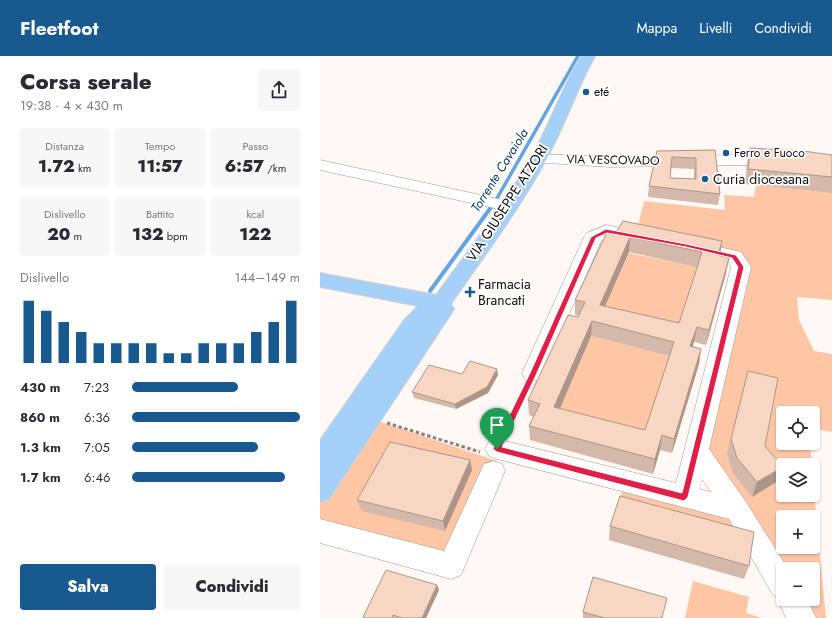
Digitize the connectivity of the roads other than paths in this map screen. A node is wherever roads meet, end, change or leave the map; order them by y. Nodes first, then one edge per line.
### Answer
1 (588, 56) edge
2 (538, 159) junction
3 (320, 165) edge
4 (832, 165) edge
5 (498, 204) junction
6 (320, 280) edge
7 (441, 303) junction
8 (533, 373) road end
9 (696, 450) junction
10 (320, 460) edge
11 (320, 491) edge
12 (684, 497) junction
13 (737, 510) junction
14 (320, 531) edge
15 (776, 574) edge
16 (795, 606) edge
17 (802, 618) edge

1 - 2 main road, VIA GIUSEPPE ATZORI
2 - 4 street, VIA VESCOVADO
2 - 5 main road, VIA GIUSEPPE ATZORI
3 - 5 street
5 - 7 main road, VIA GIUSEPPE ATZORI
6 - 7 main road
7 - 10 main road, VIA GIUSEPPE ATZORI
7 - 11 main road, VIA GIUSEPPE ATZORI
8 - 9 street
9 - 12 street
9 - 13 street
12 - 13 street
12 - 14 street
13 - 15 street
16 - 17 street

